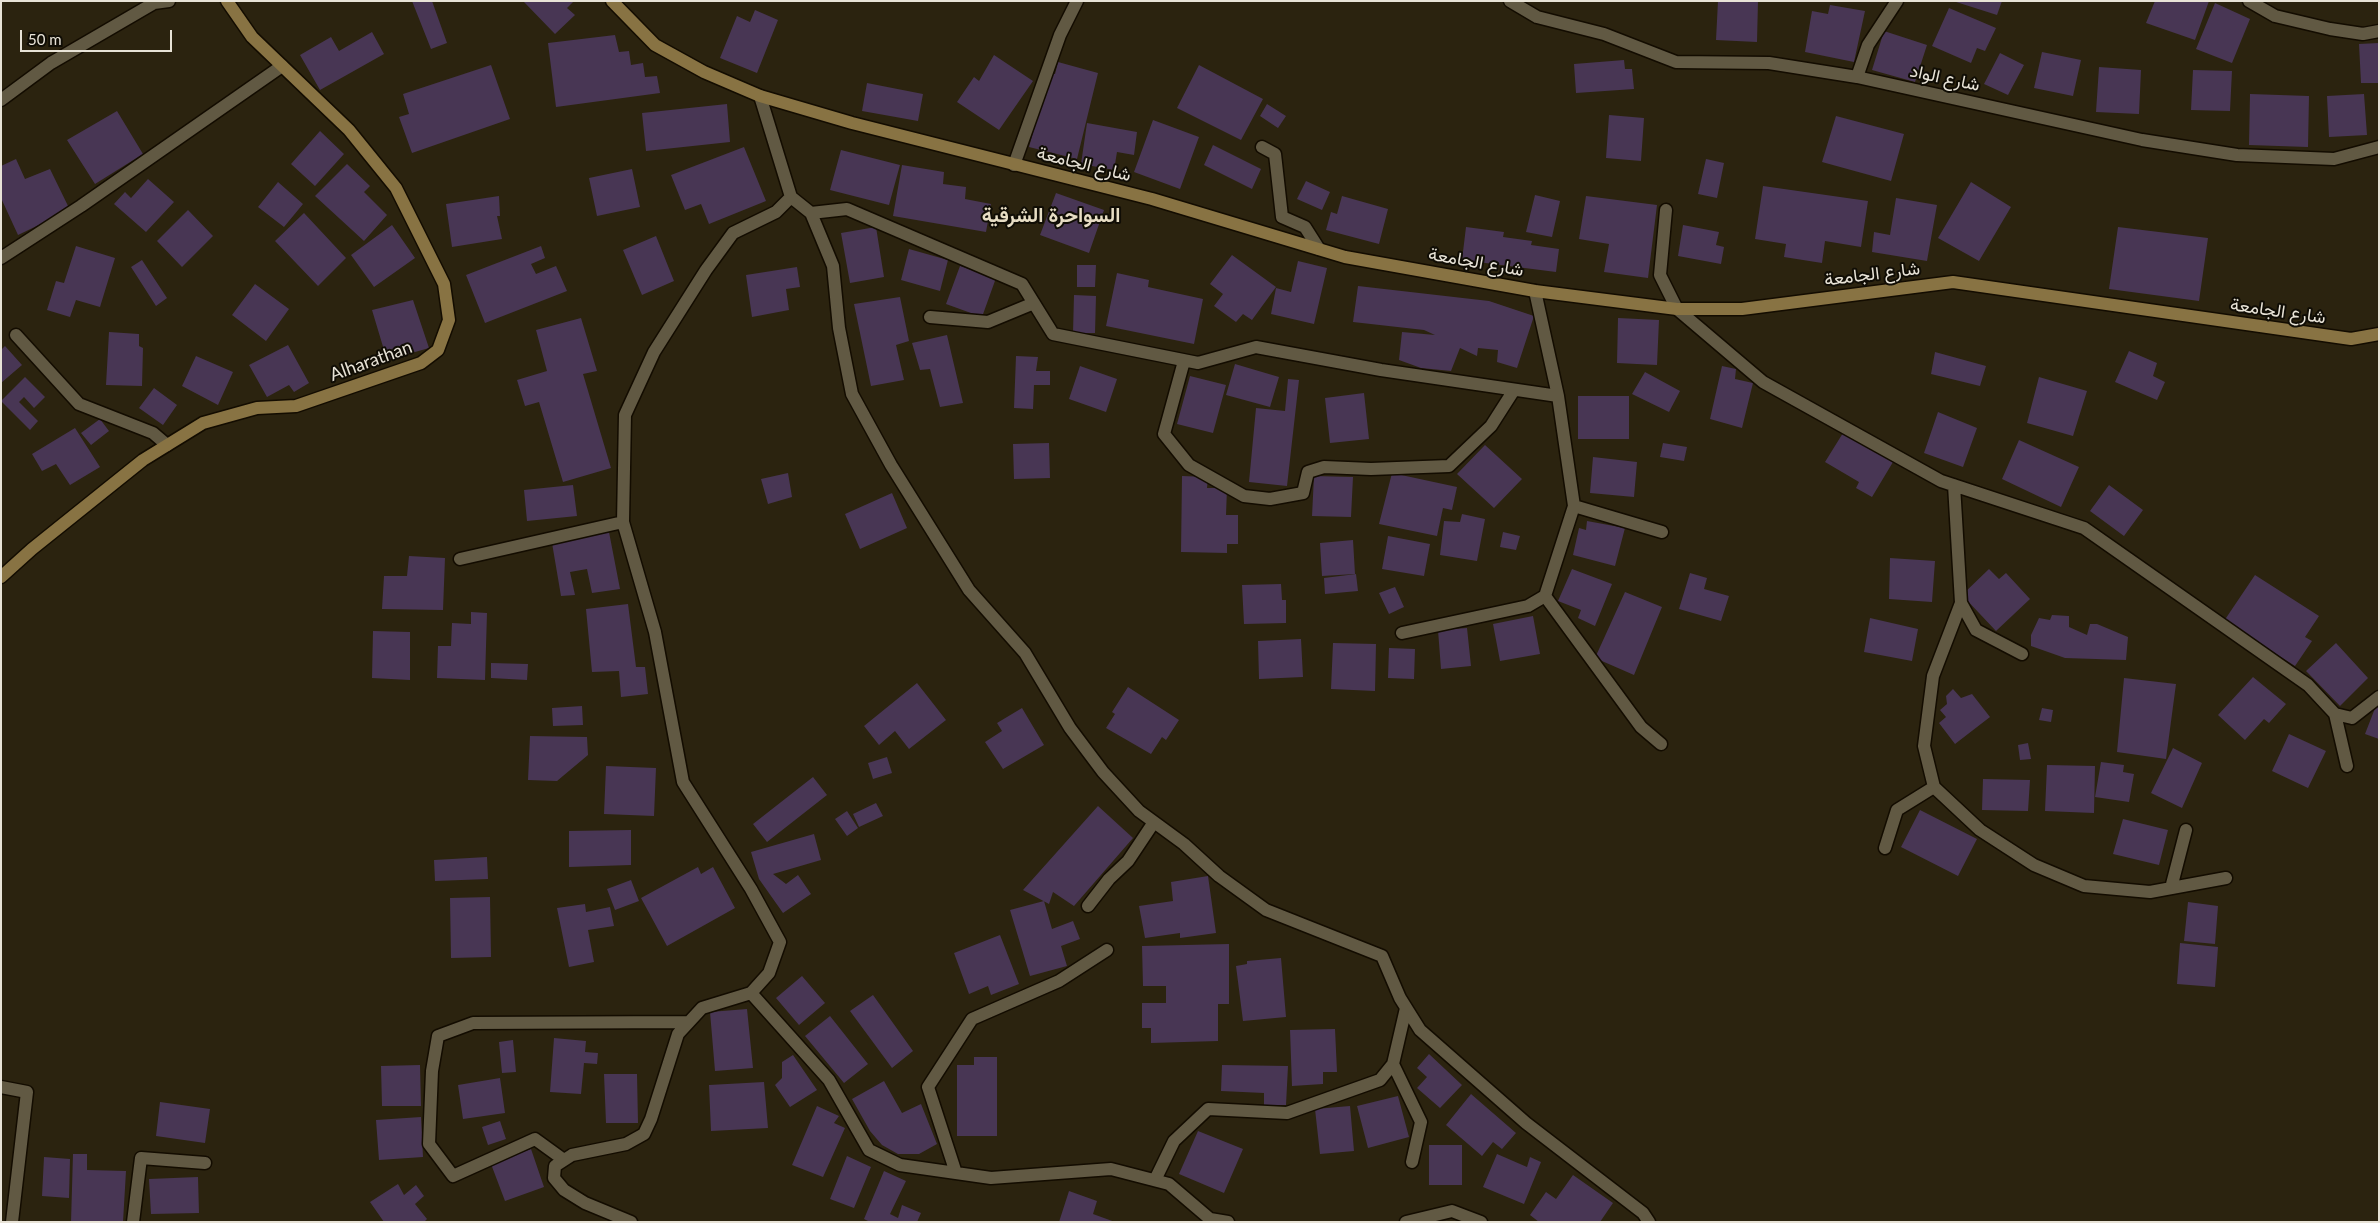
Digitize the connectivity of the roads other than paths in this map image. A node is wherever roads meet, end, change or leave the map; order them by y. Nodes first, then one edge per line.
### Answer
1 (169, 1) edge
2 (227, 1) edge
3 (612, 1) edge
4 (1077, 1) edge
5 (1510, 1) edge
6 (1897, 1) edge
7 (2249, 1) edge
8 (2379, 31) edge
9 (282, 66) junction
10 (1857, 77) junction
11 (760, 96) junction
12 (1, 100) edge
13 (1262, 147) dead end
14 (2379, 147) edge
15 (1014, 165) junction
16 (791, 197) junction
17 (1666, 210) dead end
18 (811, 213) junction
19 (1319, 249) junction
20 (1, 258) edge
21 (1535, 291) junction
22 (1034, 303) junction
23 (1677, 309) junction
24 (930, 317) dead end
25 (16, 334) dead end
26 (2379, 334) edge
27 (1184, 361) junction
28 (1514, 390) junction
29 (1558, 396) junction
30 (167, 445) junction
31 (1954, 485) junction
32 (1574, 506) junction
33 (623, 522) junction
34 (1662, 532) dead end
35 (460, 559) dead end
36 (1, 577) edge
37 (1545, 596) junction
38 (1961, 603) junction
39 (1402, 633) dead end
40 (2022, 654) dead end
41 (2379, 696) edge
42 (2335, 714) junction
43 (1661, 744) dead end
44 (2347, 766) dead end
45 (1934, 787) junction
46 (1154, 822) junction
47 (2186, 830) dead end
48 (1885, 848) dead end
49 (2226, 878) dead end
50 (2170, 888) junction
51 (1088, 906) dead end
52 (1106, 950) dead end
53 (751, 993) junction
54 (1406, 1008) junction
55 (688, 1022) junction
56 (1393, 1064) junction
57 (1, 1087) edge
58 (564, 1160) junction
59 (1412, 1162) dead end
60 (205, 1163) dead end
61 (956, 1173) junction
62 (1155, 1180) junction
63 (12, 1222) edge
64 (133, 1222) edge
65 (631, 1222) edge
66 (1228, 1222) edge
67 (1406, 1222) edge
68 (1481, 1222) edge
69 (1649, 1222) edge

1 - 12 street
2 - 9 main road, Alharathan
3 - 11 main road, شارع الجامعة
4 - 15 street
5 - 10 street, شارع الواد
6 - 10 street
7 - 8 street
9 - 20 street
9 - 30 main road, Alharathan
10 - 14 street, شارع الواد
11 - 15 main road, شارع الجامعة
11 - 16 street
13 - 19 street
15 - 19 main road, شارع الجامعة
16 - 18 street
16 - 33 street
17 - 23 street
18 - 22 street
18 - 46 street
19 - 21 main road, شارع الجامعة
21 - 23 main road, شارع الجامعة
21 - 29 street
22 - 24 street
22 - 27 street
23 - 26 main road, شارع الجامعة
23 - 31 street
25 - 30 street
27 - 28 street
27 - 28 street
28 - 29 street
29 - 32 street
30 - 36 main road, Alharathan
31 - 38 street
31 - 42 street
32 - 34 street
32 - 37 street
33 - 35 street
33 - 53 street
37 - 39 street
37 - 43 street
38 - 40 street
38 - 45 street
41 - 42 street
42 - 44 street
45 - 48 street
45 - 50 street
46 - 51 street
46 - 54 street
47 - 50 street
49 - 50 street
52 - 61 street
53 - 55 street
53 - 61 street
54 - 56 street
54 - 69 street
55 - 58 street
55 - 58 street
56 - 59 street
56 - 62 street
57 - 63 street
58 - 65 street
60 - 64 street
61 - 62 street
62 - 66 street
67 - 68 street

